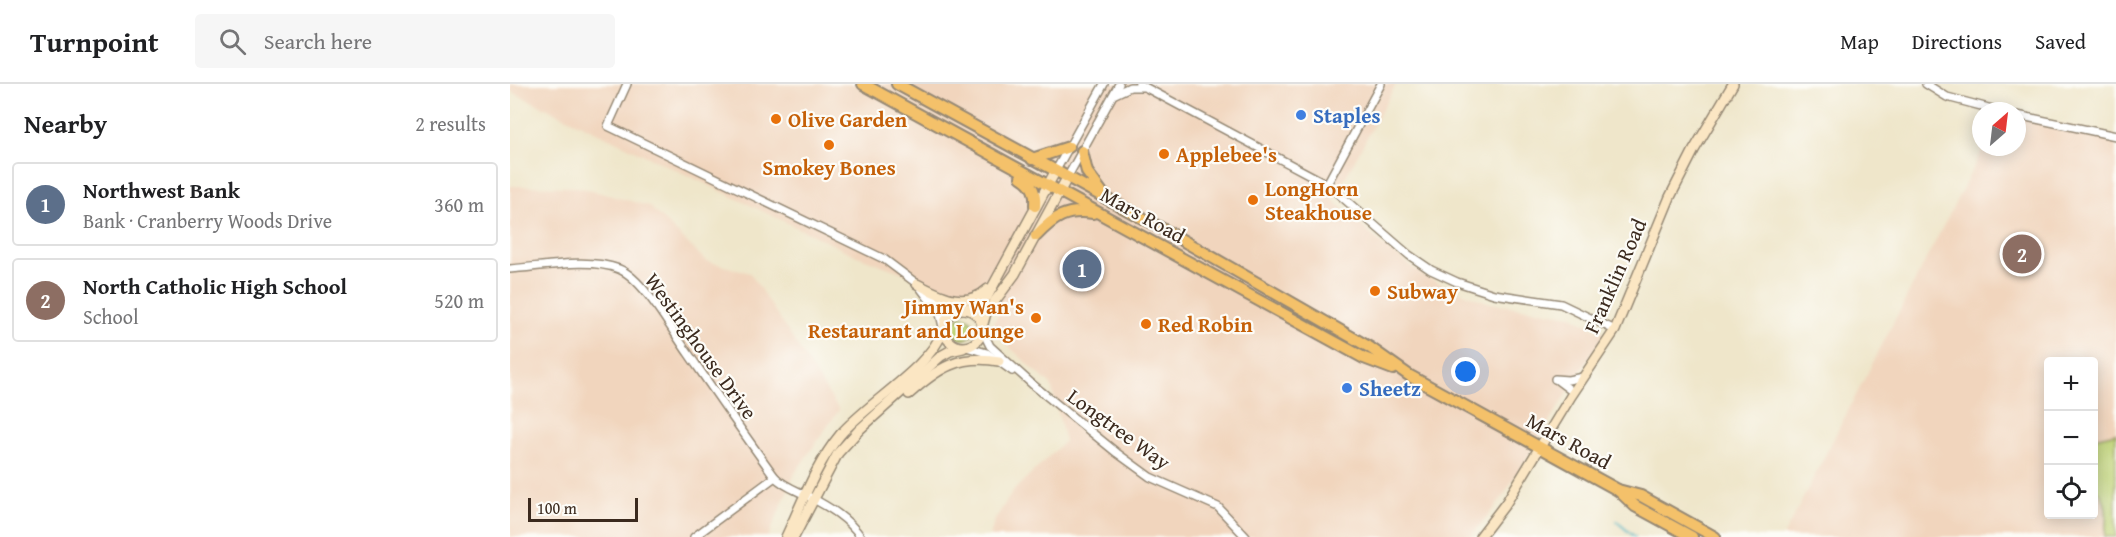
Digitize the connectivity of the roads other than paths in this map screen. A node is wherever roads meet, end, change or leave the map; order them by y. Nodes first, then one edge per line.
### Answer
1 (627, 84) edge
2 (863, 84) edge
3 (897, 84) edge
4 (1097, 84) edge
5 (1104, 84) edge
6 (1119, 84) edge
7 (1381, 84) edge
8 (1733, 84) edge
9 (1926, 84) edge
10 (1142, 86) edge
11 (1113, 95) junction
12 (1097, 98) junction
13 (1972, 104) edge
14 (2026, 117) edge
15 (940, 125) junction
16 (2116, 136) edge
17 (1069, 147) junction
18 (1082, 151) junction
19 (1032, 159) junction
20 (1055, 172) junction
21 (1067, 178) junction
22 (1327, 184) junction
23 (1047, 185) junction
24 (1059, 192) junction
25 (1108, 200) junction
26 (1035, 206) junction
27 (1100, 214) junction
28 (1036, 236) junction
29 (510, 269) edge
30 (994, 283) junction
31 (918, 284) junction
32 (962, 309) junction
33 (982, 328) junction
34 (943, 329) junction
35 (1615, 330) junction
36 (964, 347) junction
37 (999, 362) junction
38 (1407, 374) junction
39 (1583, 377) junction
40 (905, 383) junction
41 (1032, 384) junction
42 (1573, 392) junction
43 (852, 437) junction
44 (1539, 447) junction
45 (775, 477) junction
46 (1618, 490) junction
47 (809, 497) junction
48 (694, 537) edge
49 (786, 537) edge
50 (794, 537) edge
51 (861, 537) edge
52 (1246, 537) edge
53 (1480, 537) edge
54 (1692, 537) edge
55 (1715, 537) edge

1 - 31 street
2 - 15 main road, Mars Road
3 - 19 main road, Mars Road
4 - 12 street
5 - 12 street
6 - 11 street
7 - 22 street
8 - 35 street, Franklin Road
9 - 13 street
10 - 11 street
10 - 22 street
11 - 18 street
12 - 17 street
14 - 16 street
15 - 23 main road, Mars Road
15 - 26 main road
17 - 19 main road
17 - 20 street
18 - 21 street
18 - 25 main road
19 - 20 main road, Mars Road
20 - 21 main road, Mars Road
20 - 23 street
21 - 24 street
21 - 25 main road, Mars Road
22 - 35 street
23 - 24 main road, Mars Road
23 - 26 street
24 - 27 main road, Mars Road
24 - 28 street
25 - 38 main road, Mars Road
26 - 30 street
27 - 28 main road
27 - 38 main road, Mars Road
28 - 33 street
29 - 45 street, Westinghouse Drive
30 - 31 street
30 - 32 street
31 - 32 street
31 - 34 street
32 - 33 street
32 - 34 street
33 - 36 street
33 - 41 street
34 - 36 street
34 - 40 street
35 - 39 street, Franklin Road
36 - 37 street
36 - 40 street
37 - 41 street
37 - 43 street
38 - 44 main road, Mars Road
39 - 42 street, Franklin Road
39 - 42 street
40 - 43 street
40 - 47 street
41 - 52 street, Longtree Way
42 - 44 street, Franklin Road
43 - 47 street
44 - 46 main road, Mars Road
44 - 53 street, Franklin Road
45 - 47 street, Westinghouse Drive
45 - 48 street
46 - 54 main road, Mars Road
46 - 55 main road, Mars Road
47 - 49 street
47 - 50 street
47 - 51 street, Westinghouse Drive

